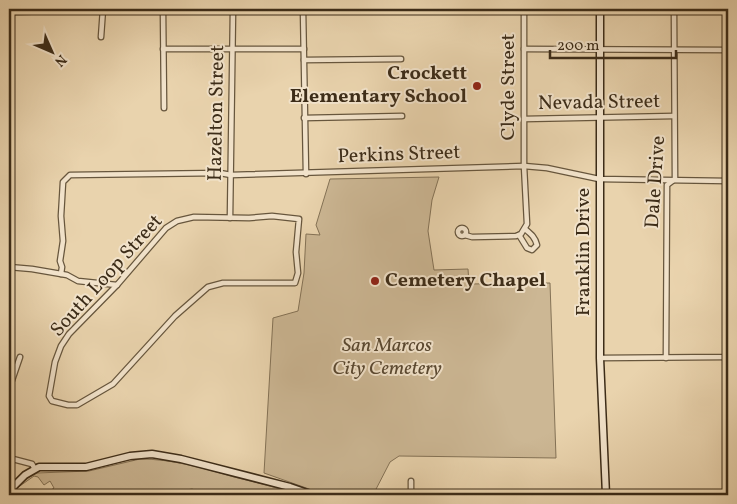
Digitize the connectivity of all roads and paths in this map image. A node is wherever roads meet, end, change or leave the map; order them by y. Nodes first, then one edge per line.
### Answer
1 (65, 9) edge
2 (103, 9) edge
3 (163, 9) edge
4 (233, 9) edge
5 (304, 9) edge
6 (524, 9) edge
7 (600, 9) edge
8 (674, 9) edge
9 (9, 12) edge
10 (101, 37) dead end
11 (524, 48) junction
12 (163, 49) junction
13 (232, 49) junction
14 (304, 49) junction
15 (674, 49) junction
16 (600, 50) junction
17 (728, 50) edge
18 (401, 59) dead end
19 (304, 60) junction
20 (164, 108) dead end
21 (402, 116) dead end
22 (674, 116) junction
23 (304, 118) junction
24 (600, 118) junction
25 (524, 119) junction
26 (524, 166) junction
27 (306, 174) junction
28 (231, 175) junction
29 (600, 179) junction
30 (675, 179) junction
31 (728, 181) edge
32 (230, 218) junction
33 (525, 229) junction
34 (465, 235) dead end
35 (519, 235) junction
36 (9, 267) edge
37 (61, 274) junction
38 (117, 285) junction
39 (728, 355) edge
40 (20, 357) dead end
41 (600, 358) junction
42 (666, 358) junction
43 (9, 389) edge
44 (9, 458) edge
45 (35, 469) junction
46 (411, 481) dead end
47 (9, 491) edge
48 (314, 495) edge
49 (412, 495) edge
50 (606, 495) edge

1 - 9 street
2 - 10 street
3 - 12 street
4 - 13 street, Hazelton Street
5 - 14 street
6 - 11 street, Clyde Street
7 - 16 street, Franklin Drive
8 - 15 street, Dale Drive
11 - 16 street
11 - 25 street, Clyde Street
12 - 13 street
12 - 20 street
13 - 14 street
13 - 28 street, Hazelton Street
14 - 19 street
15 - 16 street
15 - 17 street
15 - 22 street, Dale Drive
16 - 24 street, Franklin Drive
18 - 19 street
19 - 23 street
21 - 23 street
22 - 24 street, Nevada Street
22 - 30 street, Dale Drive
23 - 27 street
24 - 25 street, Nevada Street
24 - 29 street, Franklin Drive
25 - 26 street, Clyde Street
26 - 27 street, Perkins Street
26 - 29 street, Perkins Street
26 - 33 street, Clyde Street
27 - 28 street, Perkins Street
28 - 32 street, Hazelton Street
28 - 37 street, Perkins Street
29 - 30 street, Perkins Street
29 - 41 street, Franklin Drive
30 - 31 street, Perkins Street
30 - 42 street, Dale Drive
32 - 38 street, South Loop Street
32 - 38 street, South Loop Street
33 - 35 street
33 - 35 street
34 - 35 street
36 - 37 street
37 - 38 street
39 - 42 street
40 - 43 street
41 - 42 street
41 - 50 street, Franklin Drive
44 - 45 street
45 - 47 street
45 - 48 street
46 - 49 street

